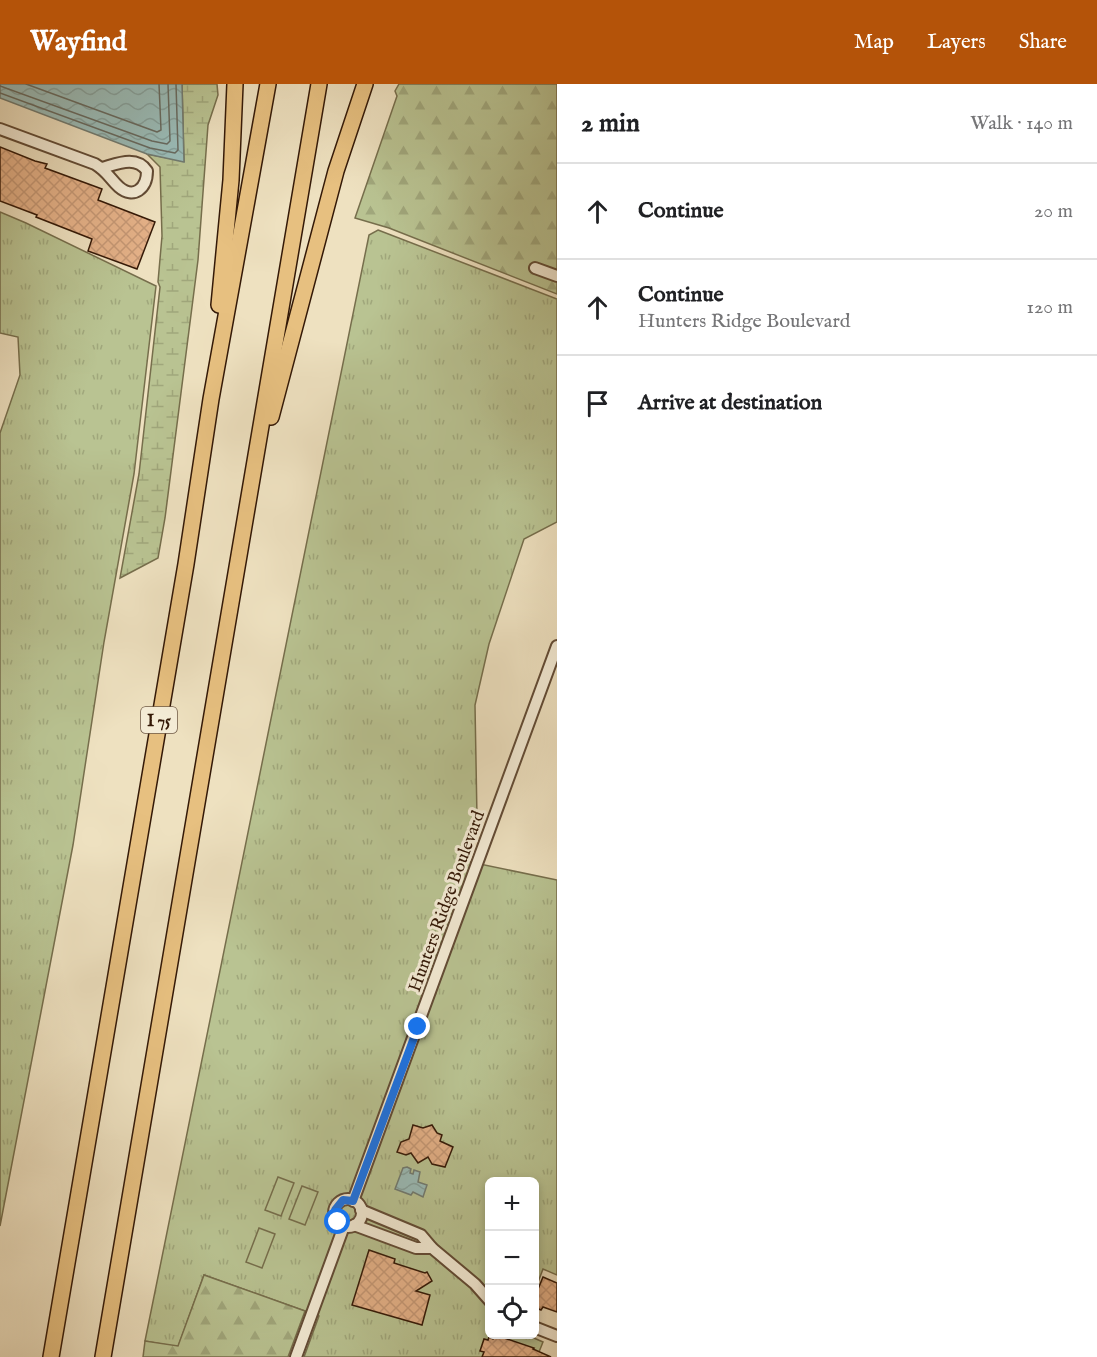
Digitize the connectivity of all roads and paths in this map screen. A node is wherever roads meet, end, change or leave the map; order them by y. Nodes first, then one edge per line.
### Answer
1 (235, 84) edge
2 (268, 84) edge
3 (320, 84) edge
4 (365, 84) edge
5 (0, 129) edge
6 (102, 168) dead end
7 (535, 268) dead end
8 (557, 276) edge
9 (211, 399) junction
10 (252, 477) junction
11 (557, 646) edge
12 (353, 1201) junction
13 (361, 1210) junction
14 (349, 1226) junction
15 (432, 1248) junction
16 (485, 1296) edge
17 (539, 1329) edge
18 (557, 1336) edge
19 (51, 1357) edge
20 (103, 1357) edge
21 (296, 1357) edge

1 - 9 highway
2 - 9 highway, I 75
3 - 10 highway
4 - 10 highway
5 - 6 street
7 - 8 street
9 - 19 highway, I 75
10 - 20 highway
11 - 12 street, Hunters Ridge Boulevard
12 - 13 street
12 - 14 street
13 - 14 street
13 - 15 street
14 - 15 street
14 - 21 street
15 - 16 street
17 - 18 street

